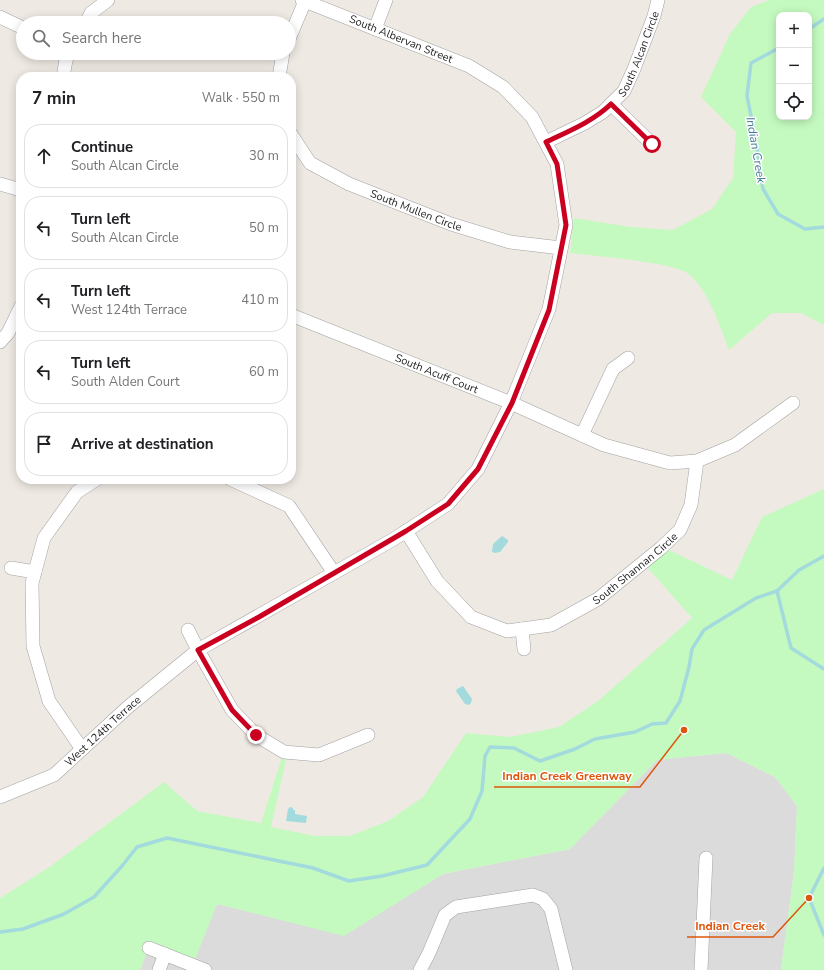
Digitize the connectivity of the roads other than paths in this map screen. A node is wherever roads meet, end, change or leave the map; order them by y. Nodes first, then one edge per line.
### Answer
1 (108, 0) edge
2 (304, 0) edge
3 (386, 0) edge
4 (658, 0) edge
5 (90, 16) edge
6 (0, 18) edge
7 (296, 21) edge
8 (16, 25) edge
9 (375, 29) junction
10 (66, 60) edge
11 (282, 60) edge
12 (64, 72) edge
13 (280, 72) edge
14 (498, 84) joint
15 (611, 104) junction
16 (296, 142) edge
17 (546, 142) junction
18 (652, 144) dead end
19 (0, 184) edge
20 (16, 189) edge
21 (561, 248) junction
22 (16, 316) edge
23 (296, 317) edge
24 (0, 342) edge
25 (628, 358) dead end
26 (512, 403) junction
27 (793, 403) dead end
28 (582, 434) junction
29 (696, 461) junction
30 (89, 484) edge
31 (241, 484) edge
32 (406, 531) junction
33 (11, 568) dead end
34 (35, 572) junction
35 (334, 573) junction
36 (522, 628) junction
37 (188, 630) dead end
38 (524, 649) dead end
39 (198, 650) junction
40 (368, 735) dead end
41 (82, 750) junction
42 (0, 797) edge
43 (706, 858) dead end
44 (149, 948) dead end
45 (165, 954) junction
46 (180, 965) edge
47 (159, 970) edge
48 (204, 970) edge
49 (420, 970) edge
50 (566, 970) edge
51 (701, 970) edge

1 - 5 street
2 - 7 street
2 - 9 street, South Albervan Street
3 - 9 street
4 - 15 street, South Alcan Circle
6 - 8 street
9 - 14 street, South Albervan Street
10 - 12 street
11 - 13 street
14 - 17 street, West 124th Terrace
15 - 17 street, South Alcan Circle
15 - 18 street, South Alcan Circle
16 - 21 street, South Mullen Circle
17 - 21 street, West 124th Terrace
19 - 20 street
21 - 26 street, West 124th Terrace
22 - 24 street
23 - 26 street, South Acuff Court
25 - 28 street
26 - 28 street, South Acuff Court
26 - 32 street, West 124th Terrace
27 - 29 street, South Acuff Court
28 - 29 street, South Acuff Court
29 - 36 street, South Shannan Circle
30 - 34 street
31 - 35 street
32 - 35 street, West 124th Terrace
32 - 36 street, South Shannan Circle
33 - 34 street
34 - 41 street
35 - 39 street, West 124th Terrace
36 - 38 street
37 - 39 street
39 - 40 street
39 - 41 street, West 124th Terrace
41 - 42 street, West 124th Terrace
43 - 51 street
44 - 45 street
45 - 46 street
45 - 47 street
46 - 48 street
49 - 50 street

